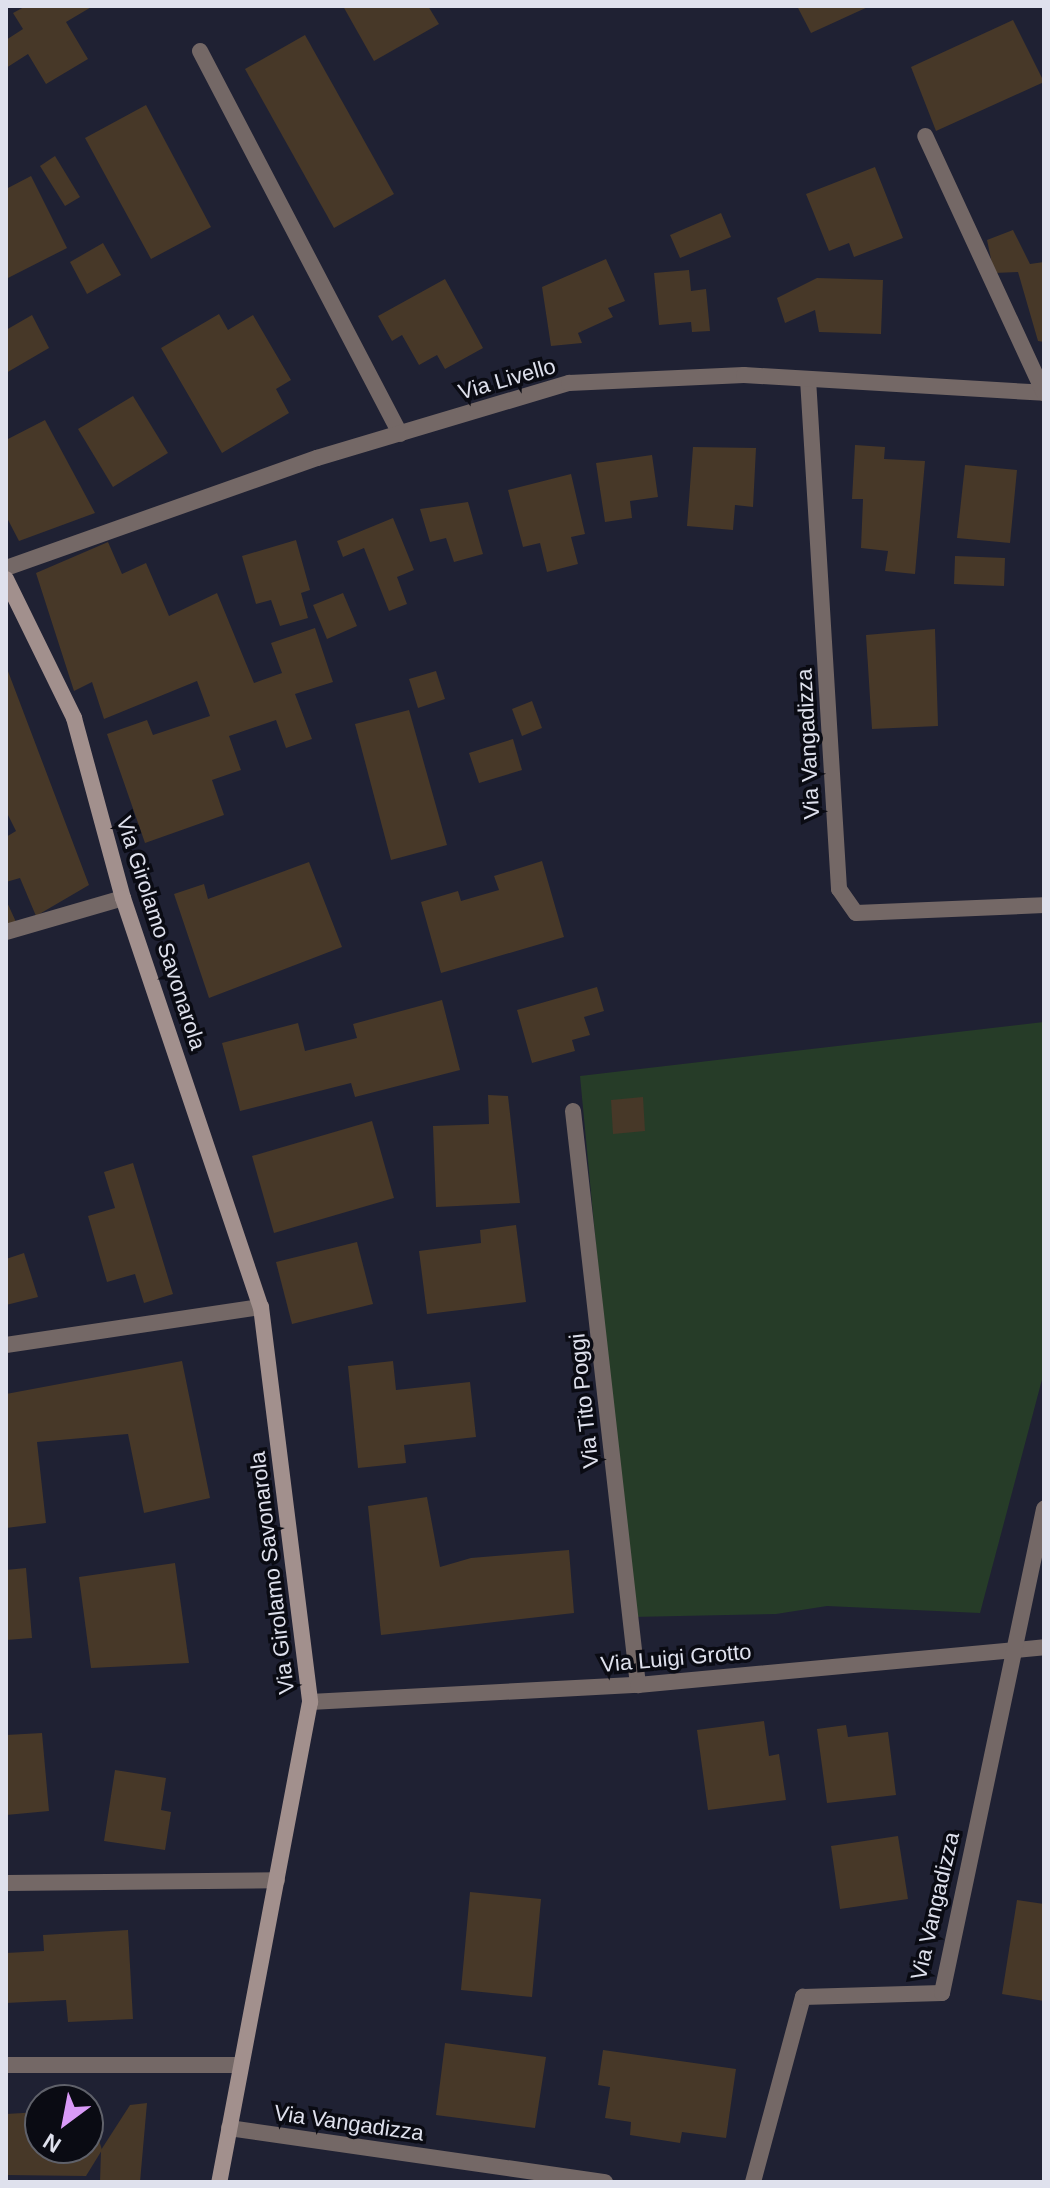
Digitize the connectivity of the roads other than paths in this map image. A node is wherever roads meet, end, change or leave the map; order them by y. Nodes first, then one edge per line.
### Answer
1 (200, 51) dead end
2 (925, 136) dead end
3 (808, 379) junction
4 (1044, 393) edge
5 (400, 434) junction
6 (6, 568) edge
7 (6, 579) edge
8 (123, 898) junction
9 (1044, 905) edge
10 (6, 932) edge
11 (573, 1111) dead end
12 (261, 1307) junction
13 (6, 1345) edge
14 (1044, 1509) edge
15 (1015, 1646) junction
16 (1044, 1647) edge
17 (638, 1685) junction
18 (310, 1702) junction
19 (277, 1880) junction
20 (6, 1883) edge
21 (6, 2065) edge
22 (241, 2065) junction
23 (229, 2128) junction
24 (219, 2182) edge
25 (605, 2182) edge
26 (753, 2182) edge

1 - 5 street
2 - 4 street
3 - 4 street, Via Livello
3 - 5 street, Via Livello
3 - 9 street, Via Vangadizza
5 - 6 street, Via Livello
7 - 8 street, Via Girolamo Savonarola
8 - 10 street
8 - 12 street, Via Girolamo Savonarola
11 - 17 street, Via Tito Poggi
12 - 13 street
12 - 18 street, Via Girolamo Savonarola
14 - 15 street, Via Vangadizza
15 - 16 street, Via Luigi Grotto
15 - 17 street, Via Luigi Grotto
15 - 26 street, Via Vangadizza
17 - 18 street, Via Luigi Grotto
18 - 19 street, Via Girolamo Savonarola
19 - 20 street
19 - 22 street, Via Girolamo Savonarola
21 - 22 street
22 - 23 street, Via Girolamo Savonarola
23 - 24 street, Via Girolamo Savonarola
23 - 25 street, Via Vangadizza

